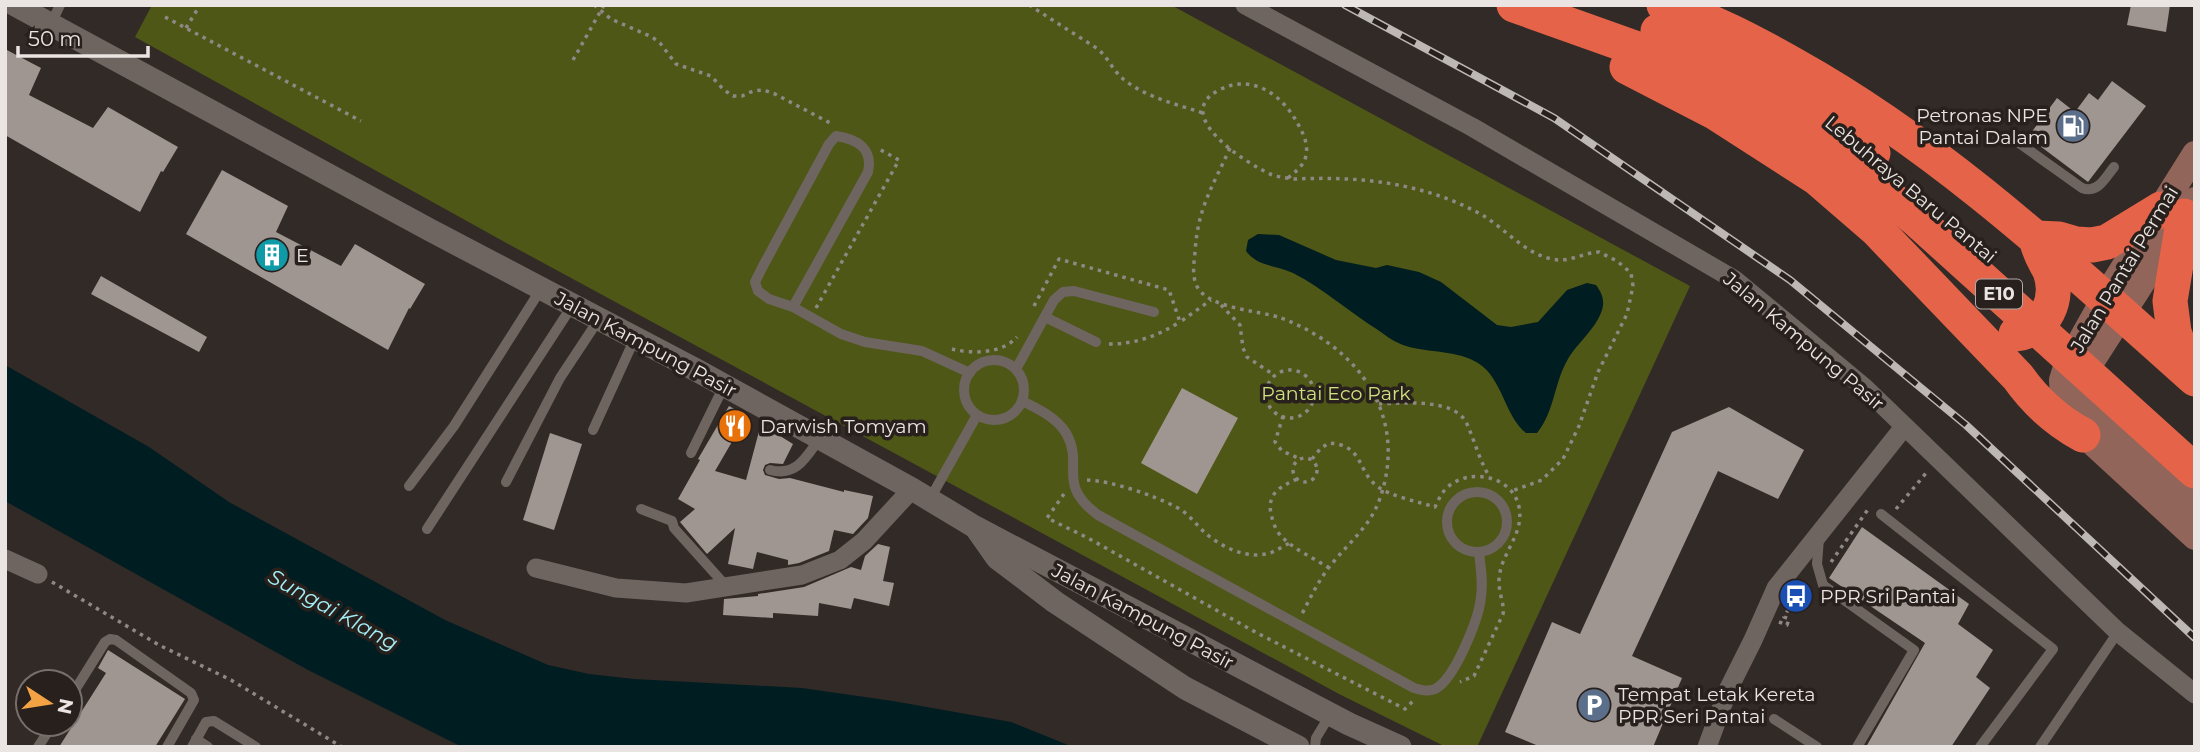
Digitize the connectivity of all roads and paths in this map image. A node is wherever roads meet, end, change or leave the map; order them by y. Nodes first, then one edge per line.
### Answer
1 (15, 5) edge
2 (200, 5) edge
3 (232, 5) edge
4 (245, 5) edge
5 (594, 5) edge
6 (1028, 5) edge
7 (1245, 5) edge
8 (1496, 5) edge
9 (1514, 5) edge
10 (1584, 5) edge
11 (1664, 5) edge
12 (603, 8) edge
13 (55, 15) edge
14 (165, 17) dead end
15 (186, 28) junction
16 (573, 61) dead end
17 (1203, 113) junction
18 (1803, 116) junction
19 (362, 121) dead end
20 (837, 127) dead end
21 (2012, 138) dead end
22 (874, 147) dead end
23 (1230, 148) junction
24 (2195, 154) edge
25 (2114, 167) dead end
26 (1288, 178) junction
27 (2180, 208) edge
28 (2036, 238) junction
29 (542, 289) junction
30 (1211, 300) junction
31 (1219, 304) junction
32 (572, 305) junction
33 (793, 307) junction
34 (2113, 307) junction
35 (814, 311) dead end
36 (1154, 312) dead end
37 (1029, 315) dead end
38 (1045, 317) junction
39 (1959, 317) junction
40 (599, 319) junction
41 (1180, 322) junction
42 (1023, 326) dead end
43 (635, 338) junction
44 (1096, 342) joint
45 (947, 348) dead end
46 (1016, 369) junction
47 (970, 373) junction
48 (1274, 375) junction
49 (2018, 377) junction
50 (2192, 377) edge
51 (2072, 382) junction
52 (724, 385) junction
53 (1022, 401) junction
54 (1379, 404) junction
55 (977, 415) junction
56 (1283, 416) junction
57 (1904, 427) junction
58 (593, 430) dead end
59 (2083, 435) junction
60 (820, 438) junction
61 (2195, 439) edge
62 (691, 453) dead end
63 (1299, 459) junction
64 (1312, 459) junction
65 (1938, 460) junction
66 (770, 470) dead end
67 (2195, 471) edge
68 (1489, 478) junction
69 (1297, 480) junction
70 (506, 482) dead end
71 (1073, 483) junction
72 (409, 486) dead end
73 (1382, 489) junction
74 (1512, 491) junction
75 (921, 494) junction
76 (2195, 506) edge
77 (641, 509) dead end
78 (1884, 516) junction
79 (975, 527) junction
80 (427, 529) dead end
81 (1819, 534) junction
82 (2195, 537) edge
83 (1290, 543) junction
84 (1479, 553) junction
85 (5, 559) edge
86 (536, 568) dead end
87 (1329, 568) junction
88 (38, 574) joint
89 (1821, 577) junction
90 (727, 587) junction
91 (1796, 596) dead end
92 (1789, 619) dead end
93 (1297, 625) junction
94 (2118, 632) junction
95 (84, 676) edge
96 (1458, 684) dead end
97 (2195, 694) edge
98 (1424, 703) dead end
99 (1340, 719) junction
100 (1774, 719) dead end
101 (194, 743) edge
102 (167, 747) edge
103 (208, 747) edge
104 (256, 747) edge
105 (342, 747) edge
106 (1298, 747) edge
107 (1315, 747) edge
108 (1379, 747) edge
109 (1400, 747) edge
110 (1707, 747) edge
111 (1817, 747) edge
112 (1857, 747) edge
113 (1980, 747) edge
114 (2039, 747) edge

1 - 13 street, Jalan Kampung Pasir
2 - 15 path
3 - 4 path
5 - 12 path
6 - 17 path
7 - 57 street, Jalan Kampung Pasir
8 - 39 highway
9 - 18 highway, Lebuhraya Baru Pantai / E10
10 - 18 highway, Lebuhraya Baru Pantai / E10
11 - 28 highway
12 - 16 path
12 - 20 path
13 - 29 street, Jalan Kampung Pasir
14 - 15 path
15 - 19 path
17 - 23 path
17 - 26 path
18 - 61 highway, Lebuhraya Baru Pantai / E10
18 - 67 highway, Lebuhraya Baru Pantai / E10
21 - 25 lane
22 - 35 path
23 - 26 path
23 - 30 path
24 - 27 main road, Jalan Pantai Permai
26 - 74 path
27 - 28 highway
27 - 34 main road, Jalan Pantai Permai
27 - 50 highway
28 - 34 highway
28 - 39 highway
29 - 32 street, Jalan Kampung Pasir
29 - 72 lane
30 - 31 path
30 - 41 path
31 - 48 path
31 - 54 path
32 - 40 street, Jalan Kampung Pasir
32 - 80 lane
33 - 33 lane
33 - 47 lane
34 - 50 highway
34 - 51 main road, Jalan Pantai Permai
36 - 38 lane
37 - 41 path
38 - 44 lane
38 - 46 lane
39 - 49 highway
40 - 43 street, Jalan Kampung Pasir
40 - 70 lane
41 - 44 path
42 - 45 path
43 - 52 street, Jalan Kampung Pasir
43 - 58 lane
46 - 47 lane
46 - 53 lane
47 - 55 lane
48 - 56 path
48 - 56 path
49 - 51 main road
49 - 59 highway
51 - 59 main road
51 - 76 main road
52 - 60 street, Jalan Kampung Pasir
52 - 62 lane
53 - 55 lane
53 - 71 lane
54 - 68 path
54 - 73 path
55 - 75 lane
56 - 63 path
57 - 65 street, Jalan Kampung Pasir
57 - 81 street
59 - 82 main road
60 - 66 lane
60 - 75 street, Jalan Kampung Pasir
63 - 64 path
63 - 69 path
64 - 69 path
64 - 73 path
65 - 78 path
65 - 94 street, Jalan Kampung Pasir
68 - 73 path
68 - 74 path
69 - 83 path
71 - 83 path
71 - 93 lane
71 - 98 path
73 - 87 path
74 - 96 path
75 - 79 street, Jalan Kampung Pasir
75 - 90 street
77 - 90 lane
78 - 89 path
78 - 113 lane
79 - 99 street, Jalan Kampung Pasir
79 - 106 street
81 - 89 lane
81 - 110 street
83 - 87 path
84 - 84 lane
84 - 93 lane
85 - 88 street
86 - 90 street
87 - 93 path
88 - 105 path
89 - 112 lane
91 - 92 path
94 - 97 street, Jalan Kampung Pasir
94 - 114 lane
95 - 102 lane
99 - 107 lane
99 - 108 street
99 - 109 street
100 - 111 lane
101 - 103 lane
101 - 104 lane

